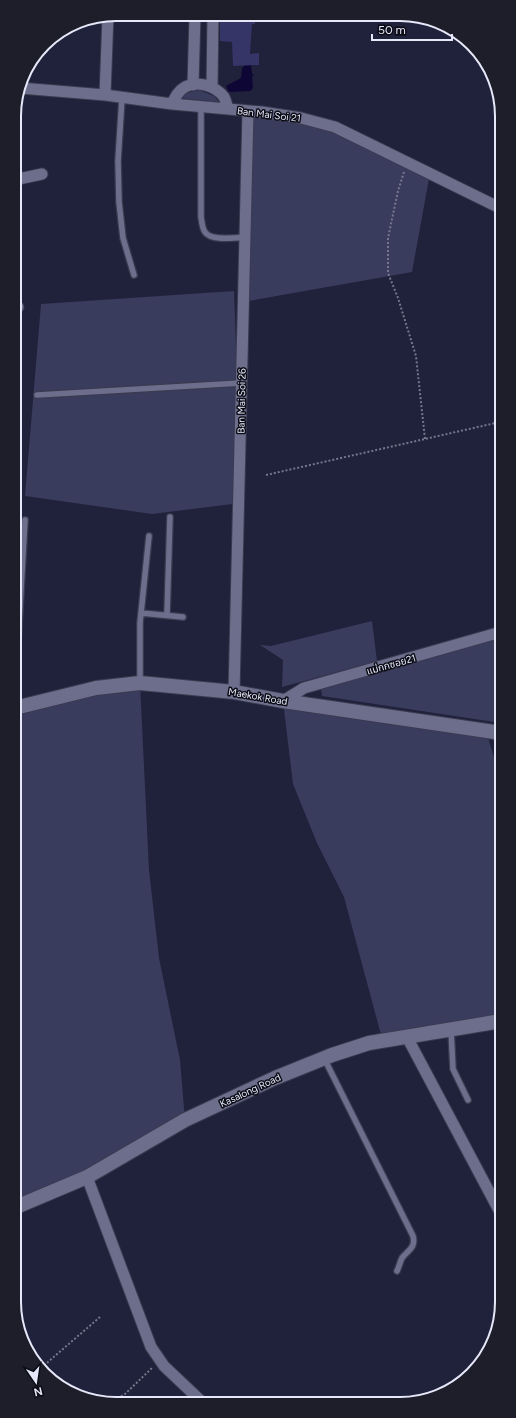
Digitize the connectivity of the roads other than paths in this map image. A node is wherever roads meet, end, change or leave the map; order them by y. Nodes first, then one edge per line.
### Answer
1 (195, 21) edge
2 (213, 21) edge
3 (108, 22) edge
4 (194, 85) junction
5 (212, 87) junction
6 (25, 88) edge
7 (105, 95) junction
8 (122, 98) junction
9 (172, 104) junction
10 (201, 107) junction
11 (228, 109) junction
12 (248, 111) junction
13 (42, 174) dead end
14 (21, 178) edge
15 (495, 206) edge
16 (244, 237) junction
17 (134, 275) dead end
18 (241, 383) junction
19 (37, 395) dead end
20 (170, 517) dead end
21 (26, 520) dead end
22 (149, 536) dead end
23 (21, 599) edge
24 (141, 613) junction
25 (167, 615) junction
26 (183, 617) dead end
27 (495, 634) edge
28 (140, 683) junction
29 (234, 692) junction
30 (283, 701) junction
31 (21, 707) edge
32 (495, 732) edge
33 (495, 1022) edge
34 (451, 1030) junction
35 (408, 1037) junction
36 (324, 1058) junction
37 (468, 1100) dead end
38 (87, 1177) junction
39 (495, 1203) edge
40 (21, 1205) edge
41 (397, 1271) dead end
42 (197, 1397) edge

1 - 4 street
2 - 5 street
3 - 7 street
4 - 5 street
4 - 9 street
5 - 11 street
6 - 7 street, Ban Mai Soi 21
7 - 8 street, Ban Mai Soi 21
8 - 9 street, Ban Mai Soi 21
8 - 17 lane
9 - 10 street, Ban Mai Soi 21
10 - 11 street, Ban Mai Soi 21
10 - 16 lane
11 - 12 street, Ban Mai Soi 21
12 - 15 street, Ban Mai Soi 21
12 - 16 street, Ban Mai Soi 26
13 - 14 street
16 - 18 street, Ban Mai Soi 26
18 - 19 lane
18 - 29 street, Ban Mai Soi 26
20 - 25 lane
21 - 23 lane
22 - 24 lane
24 - 25 lane
24 - 28 lane
25 - 26 lane
27 - 30 street, แม่กกซอย21
28 - 29 street, Maekok Road
28 - 31 street, Maekok Road
29 - 30 street, Maekok Road
30 - 32 street, Maekok Road
33 - 34 street, Kasalong Road
34 - 35 street, Kasalong Road
34 - 37 lane
35 - 36 street, Kasalong Road
35 - 39 street
36 - 38 street, Kasalong Road
36 - 41 lane
38 - 40 street, Kasalong Road
38 - 42 street

